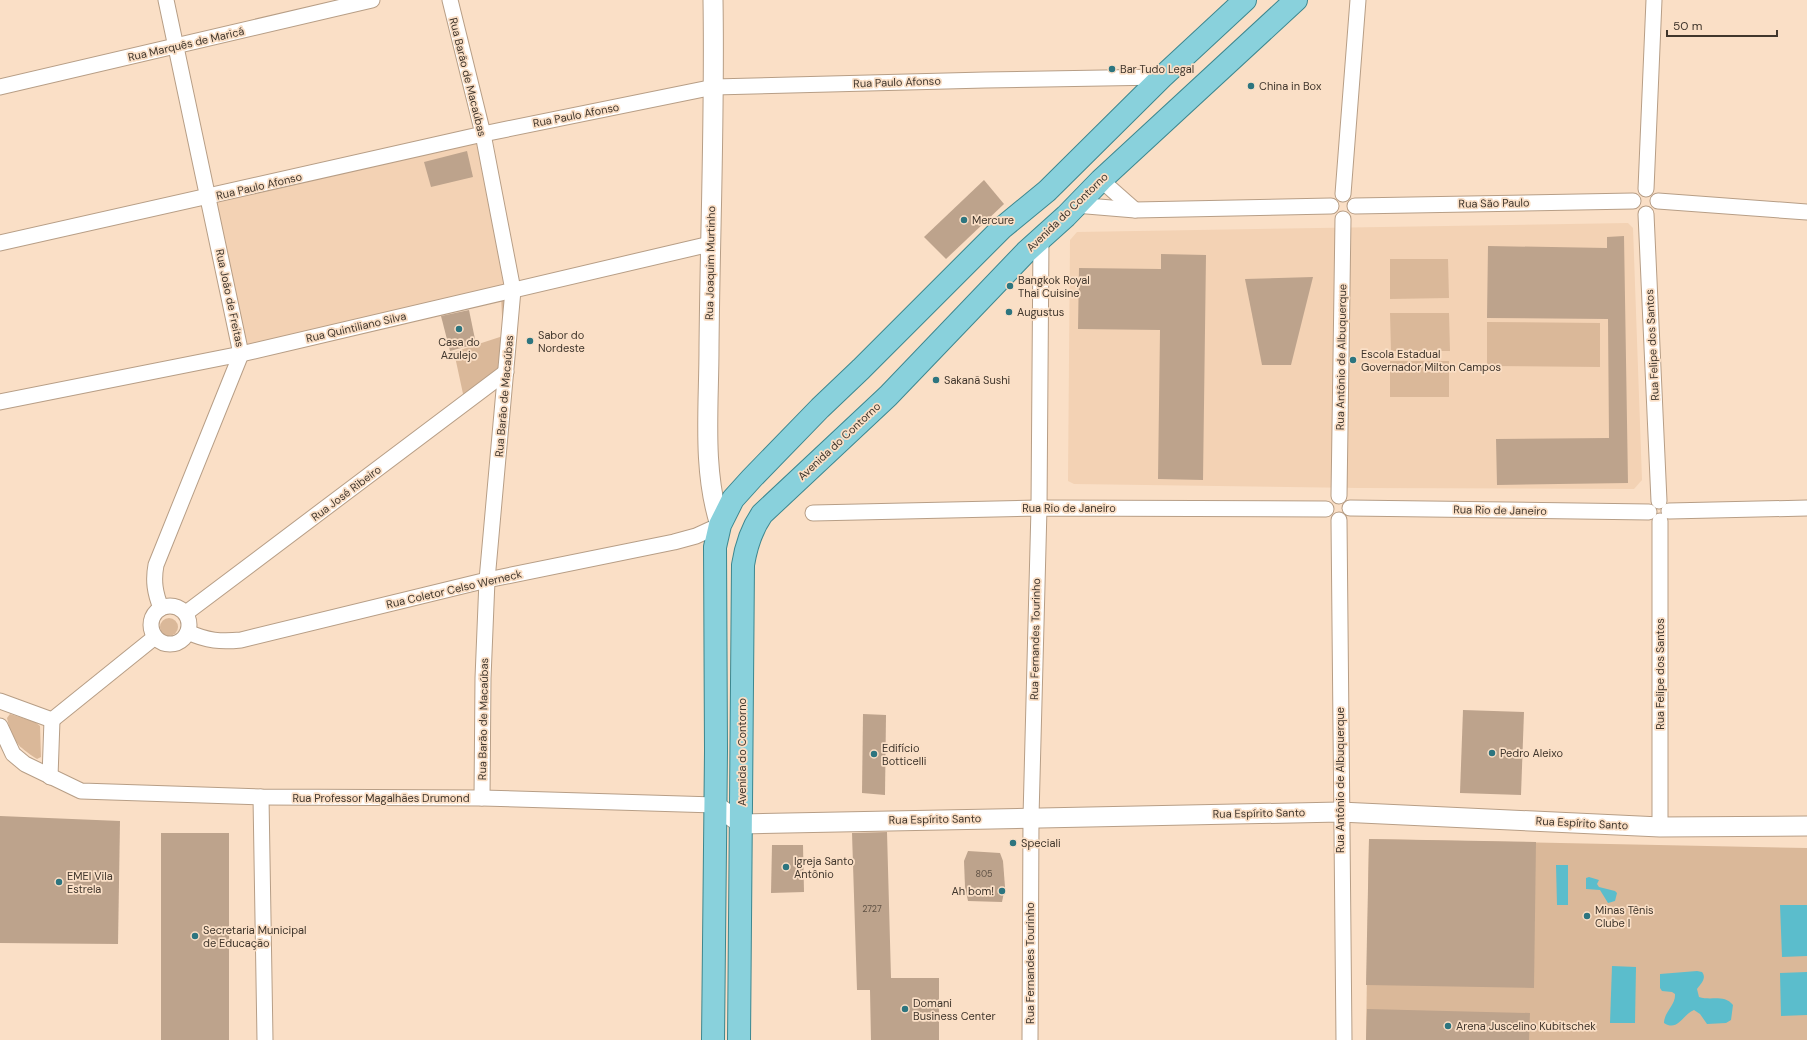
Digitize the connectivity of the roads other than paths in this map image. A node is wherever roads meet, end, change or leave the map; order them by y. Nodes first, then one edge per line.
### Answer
1 (166, 0) edge
2 (372, 0) edge
3 (450, 0) edge
4 (713, 0) edge
5 (1245, 0) edge
6 (1296, 0) edge
7 (1358, 0) edge
8 (1654, 0) edge
9 (175, 46) junction
10 (1162, 77) junction
11 (0, 87) edge
12 (714, 87) junction
13 (482, 134) junction
14 (1101, 180) junction
15 (1646, 189) junction
16 (1343, 194) junction
17 (209, 197) junction
18 (1633, 201) junction
19 (1658, 202) junction
20 (1075, 205) junction
21 (1331, 206) junction
22 (1355, 206) junction
23 (1135, 210) junction
24 (1807, 212) edge
25 (1646, 214) junction
26 (1343, 219) junction
27 (1041, 237) junction
28 (0, 243) edge
29 (710, 244) junction
30 (513, 290) junction
31 (242, 354) junction
32 (506, 372) junction
33 (0, 402) edge
34 (1339, 496) junction
35 (1039, 508) junction
36 (1350, 508) junction
37 (1807, 508) edge
38 (1326, 509) junction
39 (1659, 511) junction
40 (812, 513) dead end
41 (1339, 520) junction
42 (720, 525) junction
43 (743, 565) junction
44 (487, 580) junction
45 (160, 608) junction
46 (186, 613) junction
47 (188, 632) junction
48 (155, 637) junction
49 (0, 701) edge
50 (52, 720) junction
51 (0, 726) edge
52 (50, 777) junction
53 (261, 797) junction
54 (482, 798) junction
55 (716, 805) junction
56 (1340, 812) junction
57 (1031, 817) junction
58 (742, 824) junction
59 (1807, 826) edge
60 (1660, 827) junction
61 (265, 1040) edge
62 (713, 1040) edge
63 (739, 1040) edge
64 (1030, 1040) edge
65 (1344, 1040) edge

1 - 9 street, Rua João de Freitas
2 - 9 street, Rua Marquês de Maricá
3 - 13 street, Rua Barão de Macaúbas
4 - 12 street, Rua Joaquim Murtinho
5 - 10 main road
6 - 14 main road, Avenida do Contorno
7 - 16 street
8 - 15 street
9 - 11 street, Rua Marquês de Maricá
9 - 17 street, Rua João de Freitas
10 - 12 street, Rua Paulo Afonso
10 - 42 main road
12 - 13 street, Rua Paulo Afonso
12 - 29 street, Rua Joaquim Murtinho
13 - 17 street, Rua Paulo Afonso
13 - 30 street, Rua Barão de Macaúbas
14 - 20 main road, Avenida do Contorno
14 - 23 street
15 - 18 street
15 - 19 street
16 - 21 street
16 - 22 street
17 - 28 street, Rua Paulo Afonso
17 - 31 street, Rua João de Freitas
18 - 22 street, Rua São Paulo
18 - 25 street
19 - 24 street
19 - 25 street
20 - 23 street
20 - 27 main road, Avenida do Contorno
21 - 23 street
21 - 26 street
22 - 26 street
25 - 39 street, Rua Felipe dos Santos
26 - 34 street, Rua Antônio de Albuquerque
27 - 35 street, Rua Fernandes Tourinho
27 - 43 main road, Avenida do Contorno
29 - 30 street, Rua Quintiliano Silva
29 - 42 street, Rua Joaquim Murtinho
30 - 31 street, Rua Quintiliano Silva
30 - 32 street, Rua Barão de Macaúbas
31 - 33 street, Rua Quintiliano Silva
31 - 45 street, Rua João de Freitas
32 - 44 street, Rua Barão de Macaúbas
32 - 46 street, Rua José Ribeiro
34 - 36 street
34 - 38 street
35 - 38 street, Rua Rio de Janeiro
35 - 40 street, Rua Rio de Janeiro
35 - 57 street, Rua Fernandes Tourinho
36 - 39 street, Rua Rio de Janeiro
36 - 41 street
37 - 39 street, Rua Rio de Janeiro
38 - 41 street
39 - 60 street, Rua Felipe dos Santos
41 - 56 street, Rua Antônio de Albuquerque
42 - 43 main road
42 - 44 street, Rua Coletor Celso Werneck
42 - 55 main road
43 - 58 main road, Avenida do Contorno
44 - 47 street, Rua Coletor Celso Werneck
44 - 54 street, Rua Barão de Macaúbas
45 - 46 street
45 - 48 street
46 - 47 street
47 - 48 street
48 - 50 street
49 - 50 street
50 - 52 street
51 - 52 street, Rua Professor Magalhães Drumond
52 - 53 street, Rua Professor Magalhães Drumond
53 - 54 street, Rua Professor Magalhães Drumond
53 - 61 street
54 - 55 street, Rua Professor Magalhães Drumond
55 - 58 street
55 - 62 main road
56 - 57 street, Rua Espírito Santo
56 - 60 street, Rua Espírito Santo
56 - 65 street, Rua Antônio de Albuquerque
57 - 58 street, Rua Espírito Santo
57 - 64 street, Rua Fernandes Tourinho
58 - 63 main road, Avenida do Contorno
59 - 60 street, Rua Espírito Santo

